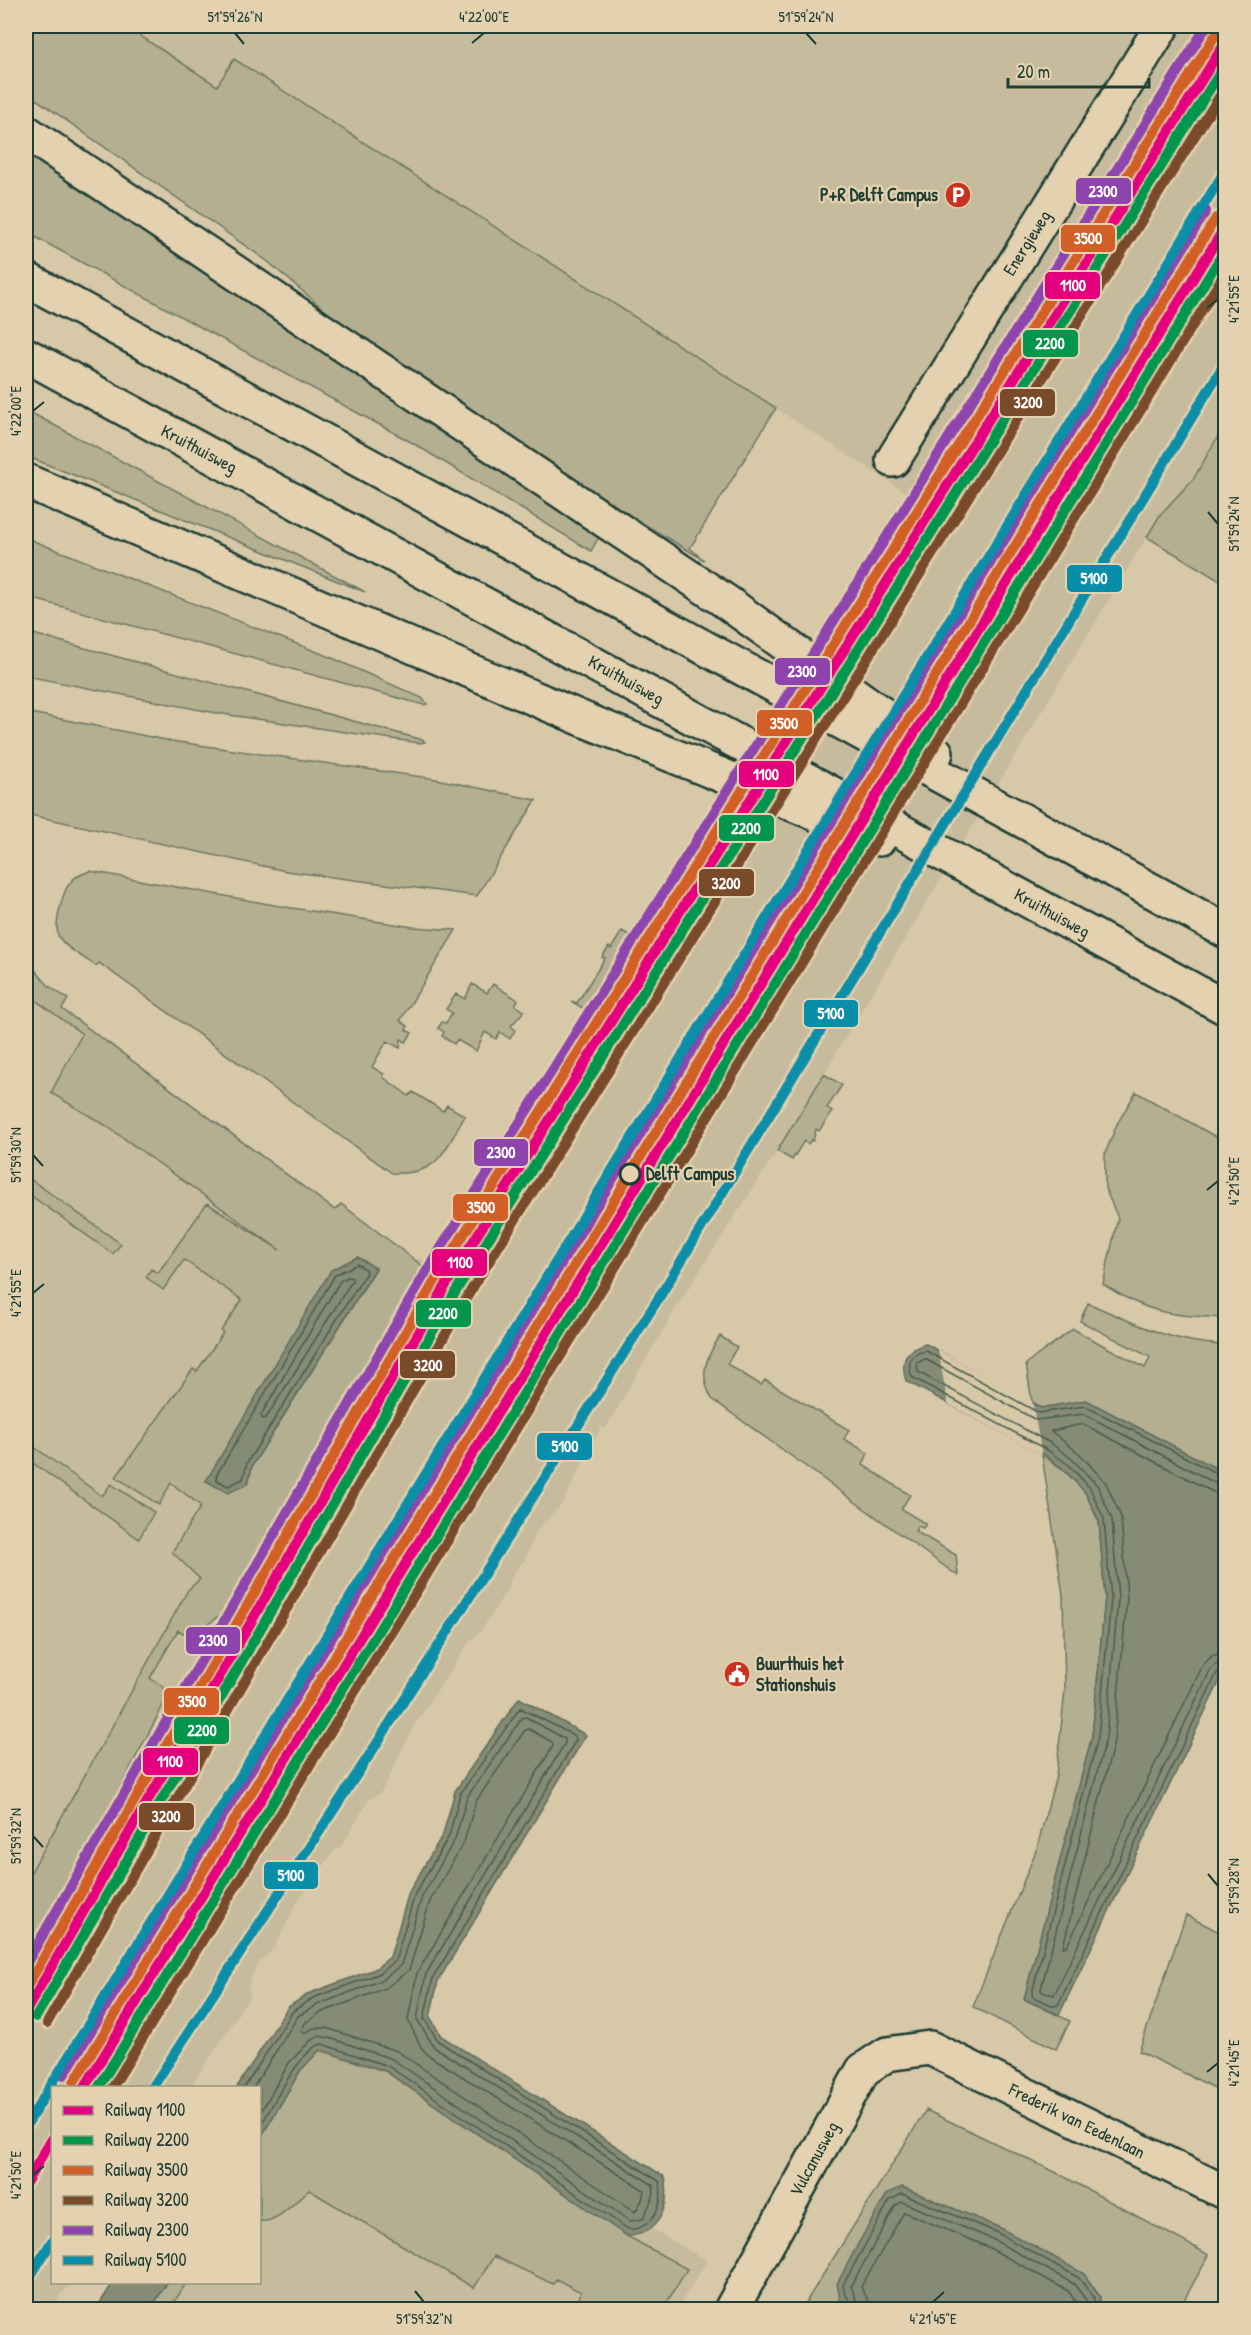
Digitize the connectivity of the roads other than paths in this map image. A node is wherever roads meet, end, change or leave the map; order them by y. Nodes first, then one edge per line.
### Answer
1 (1162, 26) edge
2 (26, 132) edge
3 (26, 279) edge
4 (26, 355) edge
5 (893, 460) dead end
6 (26, 481) edge
7 (1049, 835) junction
8 (1021, 896) junction
9 (1226, 931) edge
10 (1226, 1008) edge
11 (930, 2048) joint
12 (1226, 2193) edge
13 (730, 2310) edge

1 - 5 main road, Energieweg
2 - 7 main road
3 - 7 main road
4 - 8 main road, Kruithuisweg
6 - 8 main road
7 - 9 main road
8 - 10 main road, Kruithuisweg
11 - 12 main road, Frederik van Eedenlaan
11 - 13 main road, Vulcanusweg

